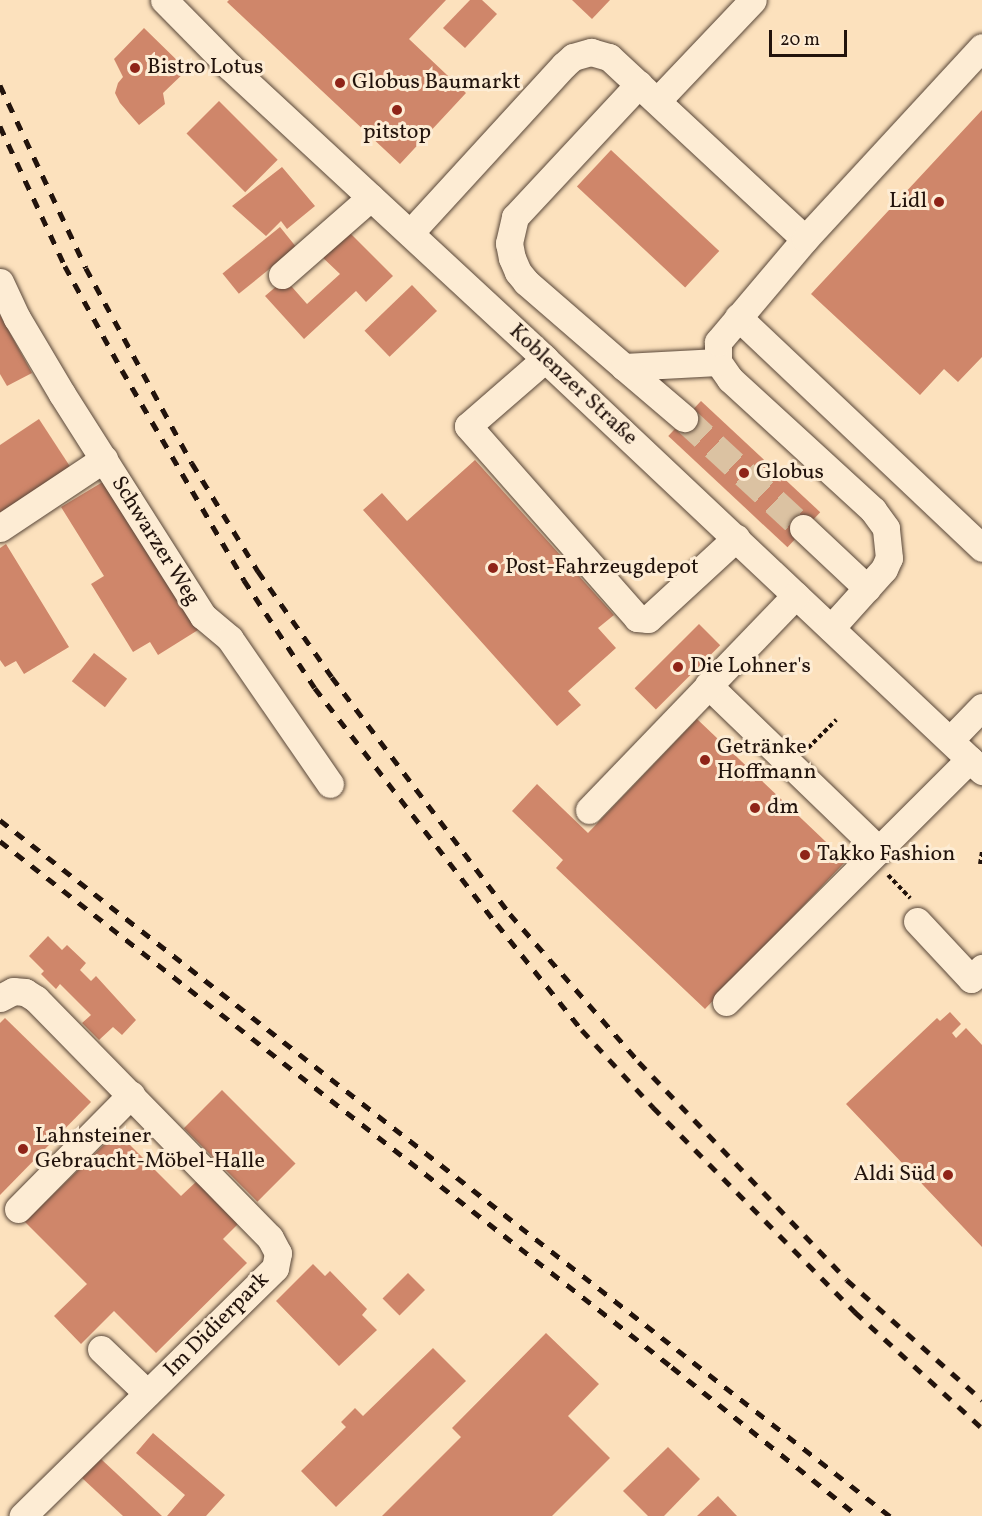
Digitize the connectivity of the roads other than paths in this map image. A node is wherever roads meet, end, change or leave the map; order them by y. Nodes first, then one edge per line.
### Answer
1 (164, 0) edge
2 (753, 0) edge
3 (982, 47) edge
4 (648, 93) junction
5 (371, 197) junction
6 (410, 233) junction
7 (805, 238) junction
8 (282, 275) dead end
9 (0, 282) edge
10 (738, 316) junction
11 (545, 359) junction
12 (718, 362) junction
13 (624, 367) junction
14 (684, 418) tunnel mouth
15 (104, 459) junction
16 (0, 528) edge
17 (803, 528) tunnel mouth
18 (736, 538) junction
19 (982, 548) edge
20 (867, 588) junction
21 (795, 595) junction
22 (831, 628) junction
23 (708, 685) junction
24 (982, 707) edge
25 (950, 740) junction
26 (976, 765) edge
27 (330, 784) dead end
28 (589, 810) dead end
29 (875, 853) junction
30 (917, 913) road end
31 (978, 979) edge
32 (0, 998) edge
33 (726, 1002) dead end
34 (130, 1095) junction
35 (18, 1209) dead end
36 (101, 1349) dead end
37 (147, 1393) junction
38 (23, 1516) edge

1 - 5 street, Koblenzer Straße
2 - 4 street
3 - 7 street
4 - 6 street
4 - 7 street
4 - 13 street
5 - 6 street, Koblenzer Straße
5 - 8 street
6 - 11 street, Koblenzer Straße
7 - 10 street
9 - 15 street, Schwarzer Weg
10 - 12 street
10 - 19 street
11 - 18 street, Koblenzer Straße
11 - 18 street
12 - 13 street
12 - 20 street
13 - 14 street
15 - 16 street
15 - 27 street, Schwarzer Weg
17 - 20 street
18 - 21 street, Koblenzer Straße
20 - 22 street
21 - 22 street, Koblenzer Straße
21 - 23 street
22 - 25 street, Koblenzer Straße
23 - 28 street
23 - 29 street
24 - 25 street
25 - 26 street, Koblenzer Straße
26 - 29 street
29 - 33 street
30 - 31 street
32 - 34 street, Im Didierpark
34 - 35 street
34 - 37 street, Im Didierpark
36 - 37 street
37 - 38 street, Im Didierpark

